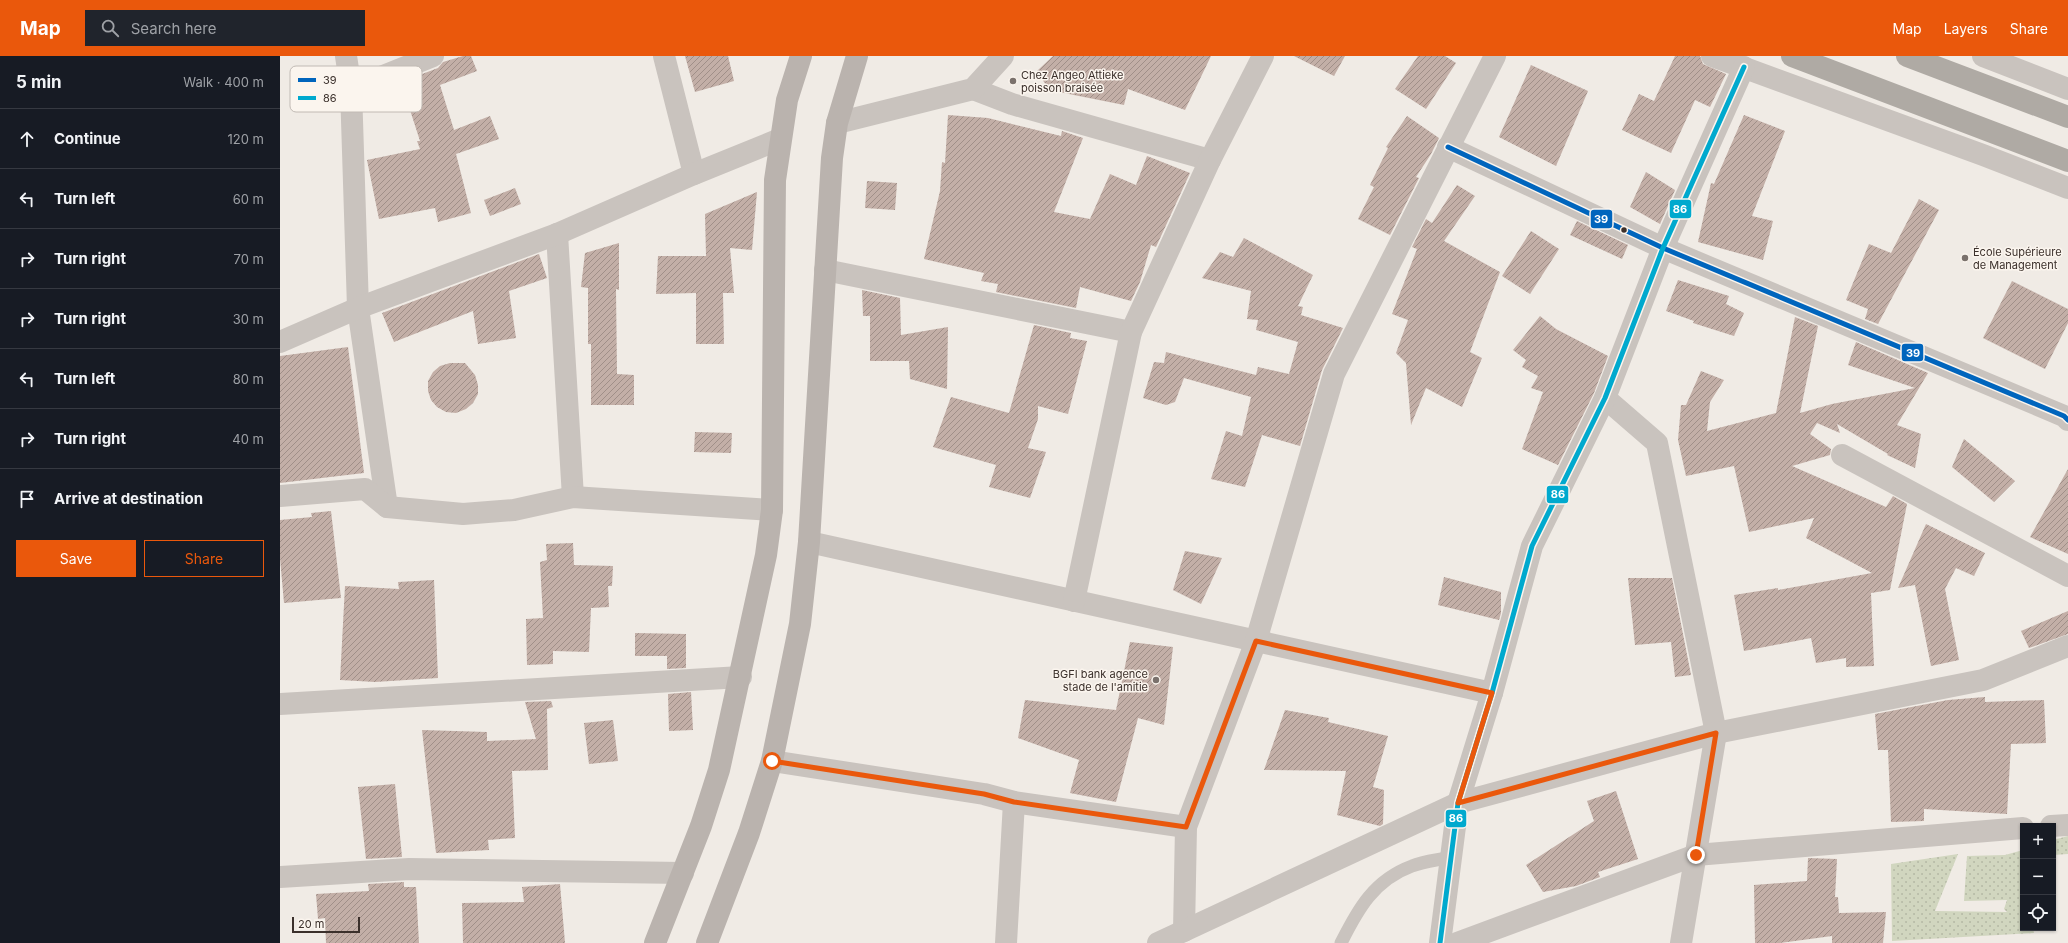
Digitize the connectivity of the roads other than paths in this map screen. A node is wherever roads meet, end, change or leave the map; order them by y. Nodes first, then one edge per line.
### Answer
1 (346, 56) edge
2 (433, 56) edge
3 (664, 56) edge
4 (802, 56) edge
5 (857, 56) edge
6 (1003, 56) edge
7 (1263, 56) edge
8 (1495, 56) edge
9 (1712, 56) edge
10 (1792, 56) edge
11 (1907, 56) edge
12 (1983, 56) edge
13 (347, 66) edge
14 (409, 66) edge
15 (1744, 67) junction
16 (973, 89) junction
17 (2068, 89) edge
18 (352, 112) edge
19 (2068, 117) edge
20 (837, 123) junction
21 (780, 139) junction
22 (1448, 146) junction
23 (1210, 160) junction
24 (2068, 161) edge
25 (694, 174) junction
26 (2068, 188) edge
27 (557, 234) junction
28 (1664, 248) junction
29 (825, 270) junction
30 (358, 308) junction
31 (1131, 332) junction
32 (280, 342) edge
33 (1605, 398) junction
34 (2067, 415) edge
35 (1842, 455) dead end
36 (280, 496) edge
37 (573, 498) junction
38 (387, 507) junction
39 (772, 510) junction
40 (810, 542) junction
41 (2068, 576) edge
42 (1074, 601) junction
43 (1256, 641) junction
44 (2068, 646) edge
45 (741, 677) junction
46 (1492, 693) junction
47 (280, 704) edge
48 (1716, 733) junction
49 (772, 761) junction
50 (1014, 802) junction
51 (1458, 803) junction
52 (2068, 825) edge
53 (2056, 826) edge
54 (1186, 827) junction
55 (2020, 828) edge
56 (1696, 855) junction
57 (1451, 857) junction
58 (683, 873) junction
59 (280, 877) edge
60 (1184, 931) junction
61 (655, 943) edge
62 (707, 943) edge
63 (1006, 943) edge
64 (1158, 943) edge
65 (1341, 943) edge
66 (1440, 943) edge
67 (1457, 943) edge
68 (1681, 943) edge

1 - 13 street
2 - 14 street
3 - 25 street
4 - 21 street
5 - 20 street
6 - 16 street
7 - 23 street
8 - 22 street
9 - 15 street
10 - 24 highway
11 - 19 highway
12 - 17 street
15 - 26 street
15 - 28 street
16 - 20 street
16 - 23 street
18 - 30 street
20 - 29 street
21 - 25 street
21 - 39 street
22 - 28 street
22 - 43 street
23 - 31 street
25 - 27 street
27 - 30 street
27 - 37 street
28 - 33 street
28 - 34 street
29 - 31 street
29 - 40 street
30 - 32 street
30 - 38 street
31 - 42 street
33 - 46 street
33 - 48 street
35 - 41 street
36 - 38 street
37 - 38 street
37 - 39 street
39 - 45 street
40 - 42 street
40 - 49 street
42 - 43 street
43 - 46 street
43 - 54 street
44 - 48 street
45 - 47 street
45 - 58 street
46 - 51 street
48 - 51 street
48 - 56 street
49 - 50 street
49 - 62 street
50 - 54 street
50 - 63 street
51 - 57 street
51 - 60 street
52 - 53 street
54 - 60 street
55 - 56 street
56 - 67 street
56 - 68 street
57 - 65 lane
57 - 66 street
58 - 59 street
58 - 61 street
60 - 64 street

